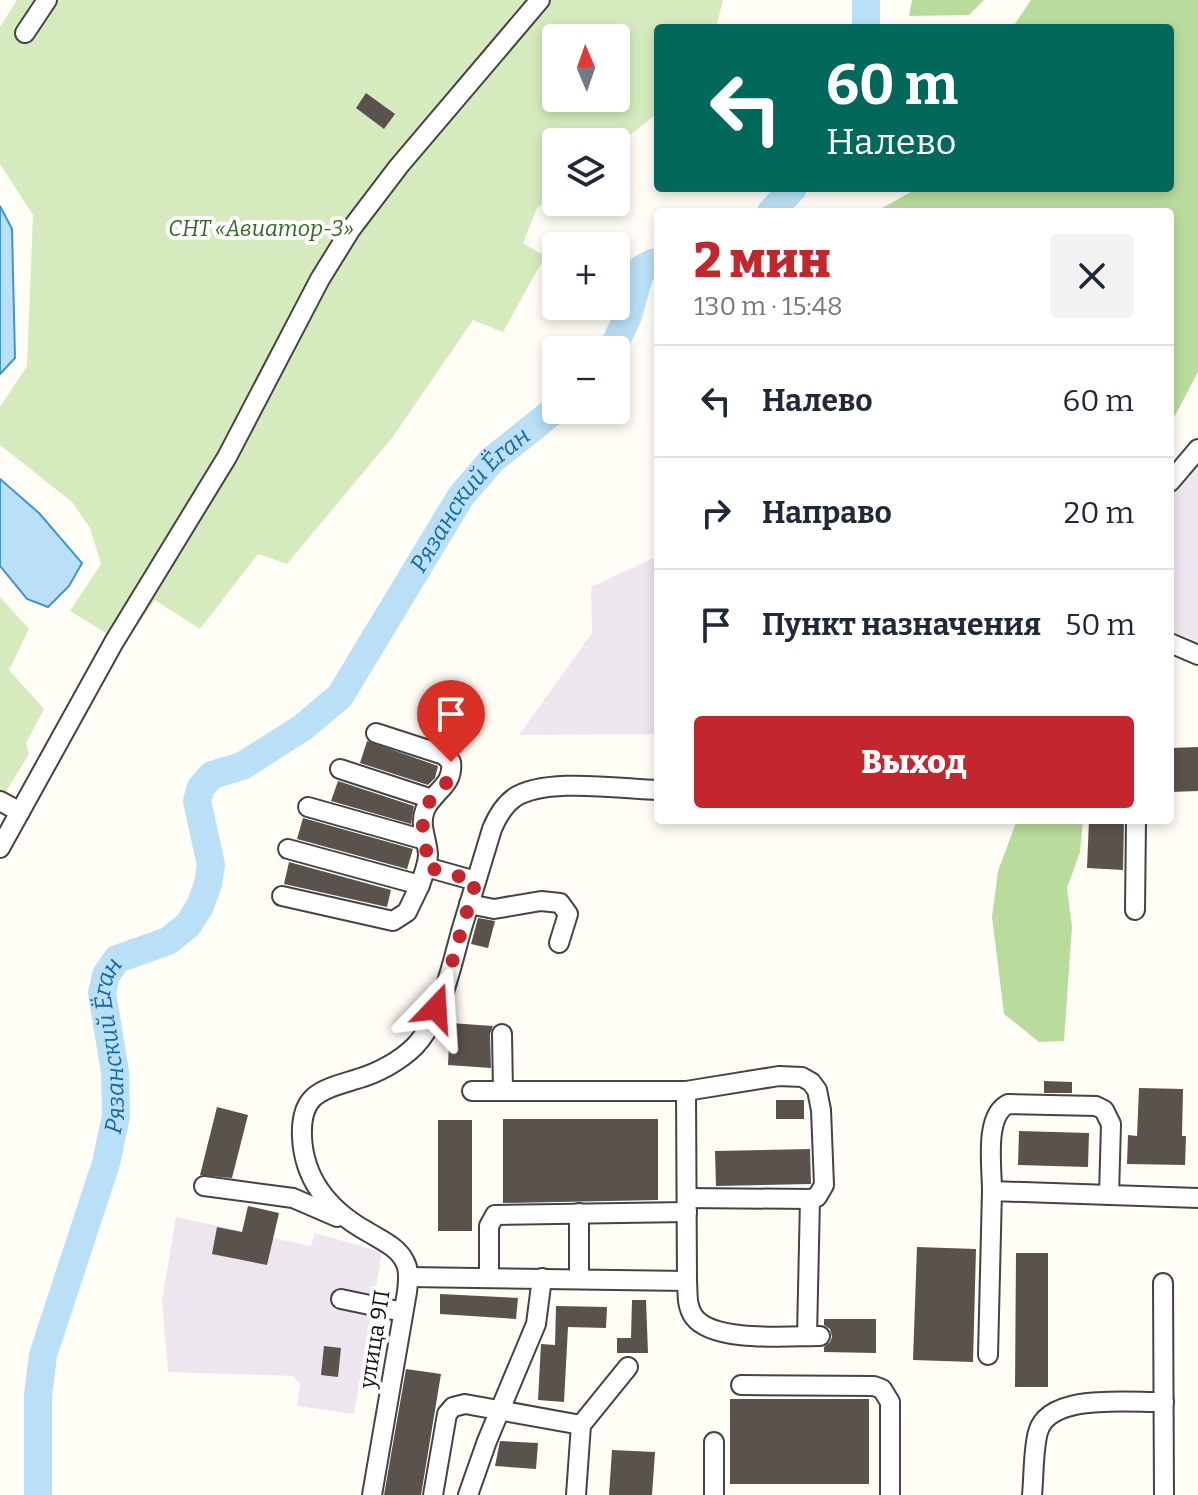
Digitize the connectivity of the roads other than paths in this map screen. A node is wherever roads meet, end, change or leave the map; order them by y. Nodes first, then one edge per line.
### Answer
1 (47, 0) edge
2 (540, 0) edge
3 (25, 33) dead end
4 (1198, 449) edge
5 (1174, 477) edge
6 (1174, 645) edge
7 (1198, 655) edge
8 (376, 733) dead end
9 (340, 769) dead end
10 (654, 790) edge
11 (432, 799) junction
12 (0, 801) edge
13 (308, 807) dead end
14 (20, 812) junction
15 (1136, 824) edge
16 (425, 840) junction
17 (0, 848) edge
18 (288, 849) dead end
19 (423, 876) junction
20 (476, 881) junction
21 (282, 896) dead end
22 (469, 904) junction
23 (1135, 910) dead end
24 (559, 943) dead end
25 (502, 1034) dead end
26 (472, 1091) dead end
27 (503, 1091) junction
28 (686, 1091) junction
29 (204, 1186) dead end
30 (992, 1191) junction
31 (1109, 1195) junction
32 (1198, 1198) edge
33 (810, 1199) junction
34 (687, 1205) junction
35 (579, 1213) junction
36 (357, 1226) junction
37 (408, 1277) junction
38 (489, 1278) junction
39 (542, 1278) junction
40 (579, 1279) junction
41 (687, 1281) junction
42 (1163, 1283) dead end
43 (341, 1299) dead end
44 (403, 1312) junction
45 (988, 1355) dead end
46 (628, 1367) dead end
47 (741, 1385) dead end
48 (1164, 1402) junction
49 (502, 1411) junction
50 (581, 1425) junction
51 (714, 1442) dead end
52 (372, 1495) edge
53 (433, 1495) edge
54 (468, 1495) edge
55 (576, 1495) edge
56 (714, 1495) edge
57 (890, 1495) edge
58 (1032, 1495) edge
59 (1164, 1495) edge

1 - 3 street
2 - 14 street
4 - 5 street
6 - 7 street
8 - 11 street
9 - 11 street
10 - 20 street, улица 9П
11 - 16 street
12 - 14 street
13 - 16 street
14 - 17 street
15 - 23 street
16 - 19 street
18 - 19 street
19 - 20 street
19 - 21 street
20 - 22 street, улица 9П
22 - 24 street
22 - 36 street, улица 9П
25 - 27 street
26 - 27 street
27 - 28 street
28 - 33 street
28 - 34 street
29 - 36 street
30 - 31 street
30 - 31 street
30 - 45 street
31 - 32 street
33 - 34 street
33 - 41 street
34 - 35 street
34 - 41 street
35 - 38 street
35 - 40 street
36 - 37 street, улица 9П
37 - 38 street
37 - 44 street, улица 9П
38 - 39 street
39 - 40 street
39 - 49 street
40 - 41 street
42 - 48 street
43 - 44 street
44 - 52 street, улица 9П
46 - 50 street
47 - 57 street
48 - 58 street
48 - 59 street
49 - 50 street
49 - 53 street
49 - 54 street
50 - 55 street
51 - 56 street

